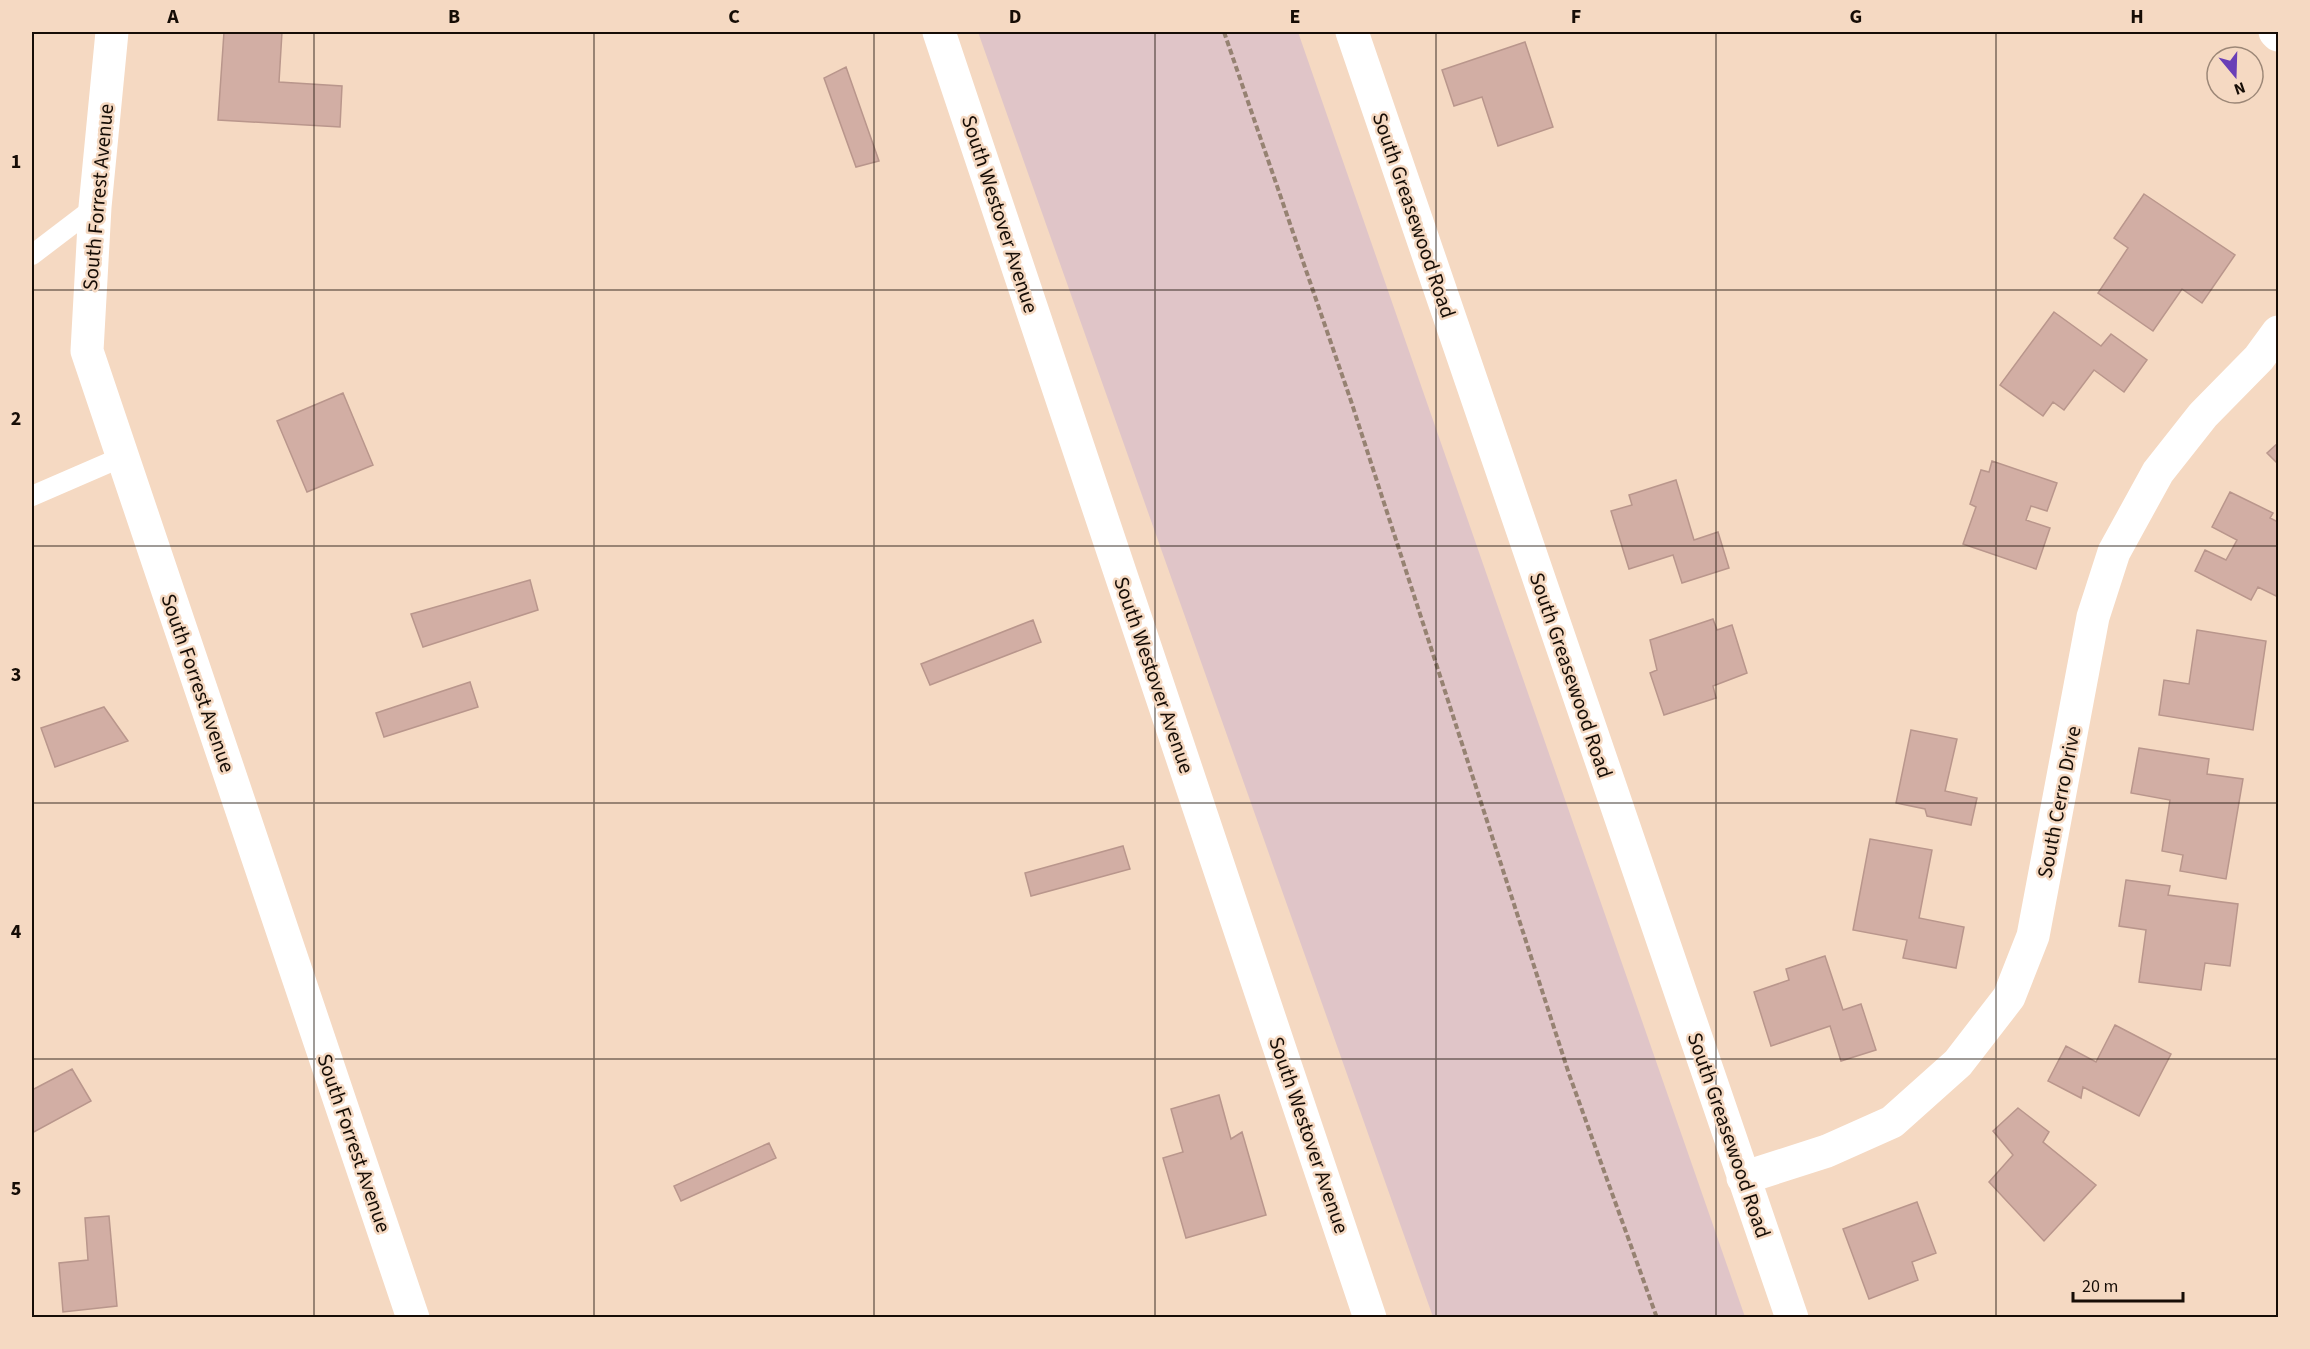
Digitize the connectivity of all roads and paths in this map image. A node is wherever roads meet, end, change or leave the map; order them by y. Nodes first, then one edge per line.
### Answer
1 (112, 32) edge
2 (939, 32) edge
3 (1224, 32) edge
4 (1352, 32) edge
5 (2275, 32) edge
6 (2278, 35) edge
7 (95, 207) junction
8 (32, 255) edge
9 (2278, 332) edge
10 (122, 457) junction
11 (32, 496) edge
12 (1743, 1178) junction
13 (413, 1317) edge
14 (1370, 1317) edge
15 (1658, 1317) edge
16 (1792, 1317) edge

1 - 7 street, South Forrest Avenue
2 - 14 street, South Westover Avenue
3 - 15 path
4 - 12 street, South Greasewood Road
5 - 6 street
7 - 8 lane
7 - 10 street, South Forrest Avenue
9 - 12 street, South Cerro Drive
10 - 11 lane
10 - 13 street, South Forrest Avenue
12 - 16 street, South Greasewood Road

